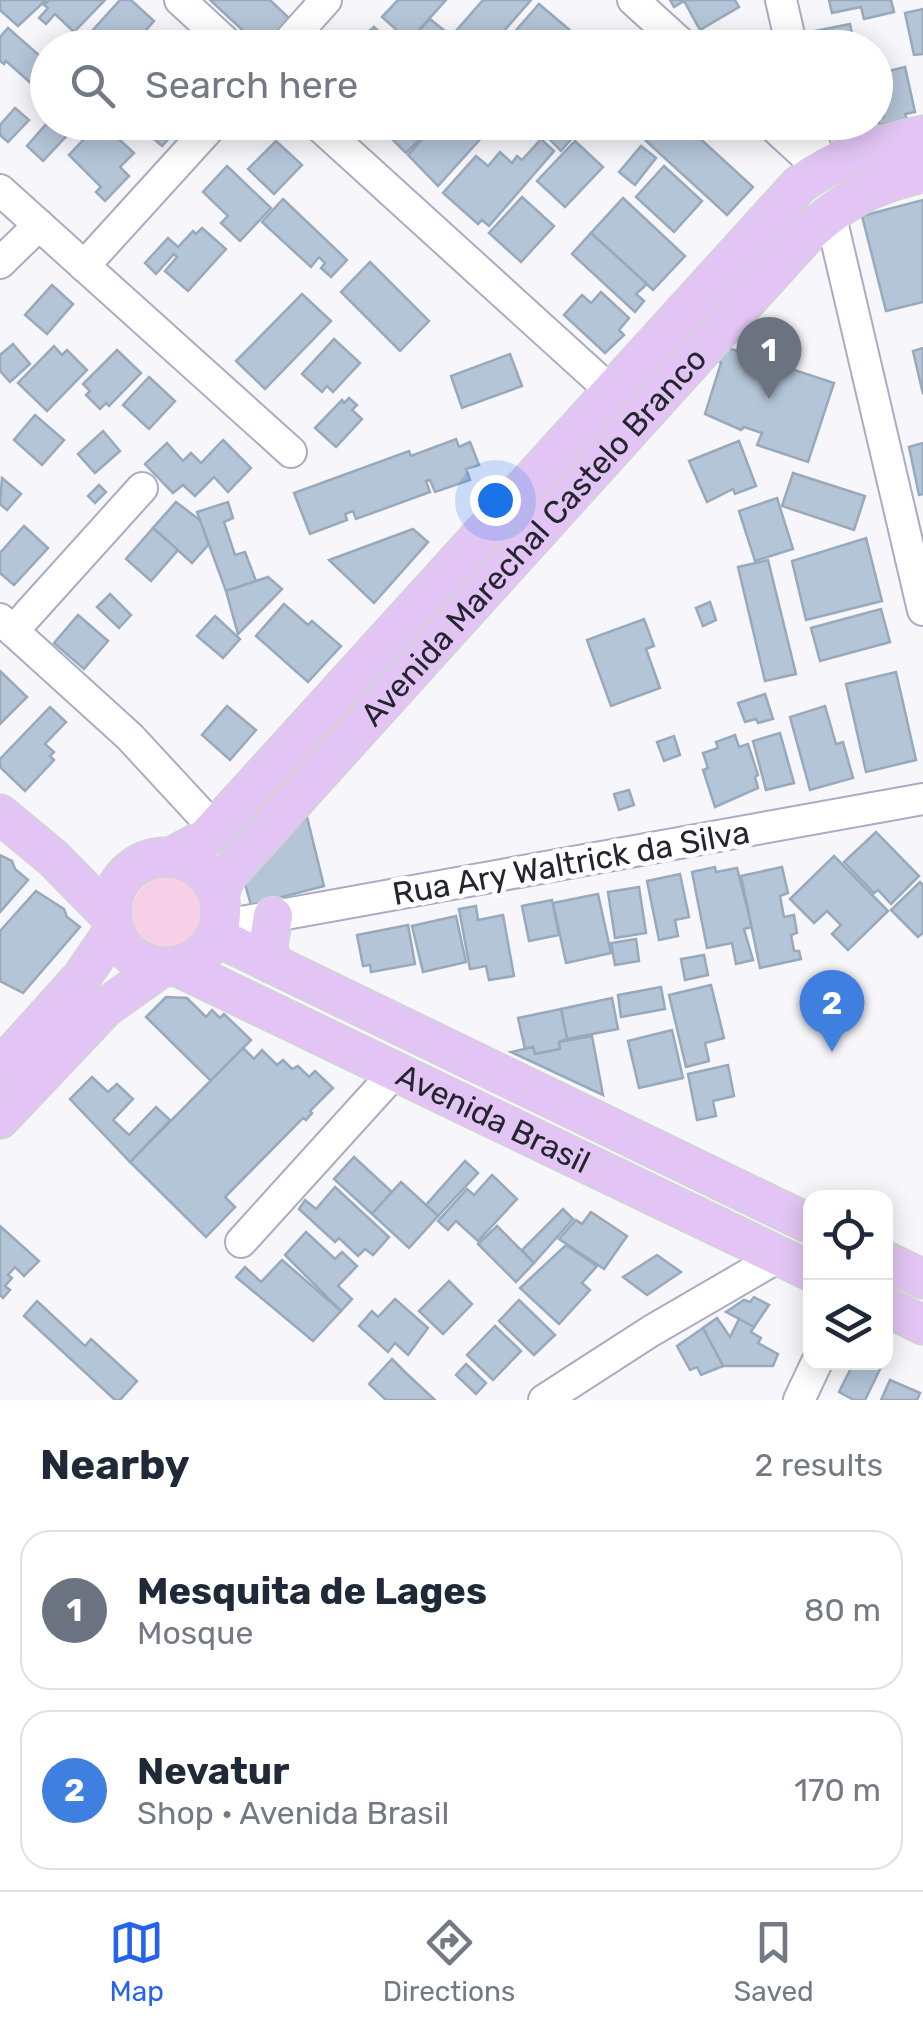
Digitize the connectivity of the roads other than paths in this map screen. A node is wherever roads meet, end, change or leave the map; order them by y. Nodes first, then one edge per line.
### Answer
1 (180, 0) edge
2 (326, 0) edge
3 (633, 0) edge
4 (781, 0) edge
5 (212, 30) edge
6 (299, 30) edge
7 (666, 30) edge
8 (788, 30) edge
9 (923, 135) edge
10 (198, 140) edge
11 (335, 140) edge
12 (789, 140) edge
13 (813, 140) edge
14 (820, 169) junction
15 (923, 173) edge
16 (0, 190) edge
17 (830, 213) junction
18 (39, 225) junction
19 (0, 262) edge
20 (84, 266) junction
21 (765, 280) junction
22 (611, 391) junction
23 (291, 452) dead end
24 (142, 488) dead end
25 (923, 610) edge
26 (7, 625) edge
27 (923, 799) edge
28 (0, 814) edge
29 (215, 829) junction
30 (171, 857) junction
31 (53, 858) junction
32 (128, 872) junction
33 (273, 916) junction
34 (218, 920) junction
35 (113, 924) junction
36 (272, 964) junction
37 (169, 966) junction
38 (0, 1068) edge
39 (396, 1071) junction
40 (0, 1119) edge
41 (760, 1200) junction
42 (803, 1221) edge
43 (241, 1242) dead end
44 (795, 1263) edge
45 (893, 1264) edge
46 (923, 1279) edge
47 (893, 1310) edge
48 (923, 1325) edge
49 (813, 1370) edge
50 (544, 1400) edge
51 (799, 1400) edge

1 - 5 street
2 - 6 street
3 - 7 street
4 - 8 street
9 - 14 main road, Avenida Marechal Castelo Branco
10 - 20 street
11 - 22 street
12 - 14 street
13 - 14 street
14 - 21 main road
14 - 22 main road, Avenida Marechal Castelo Branco
15 - 17 main road, Avenida Marechal Castelo Branco
16 - 18 street
17 - 21 main road, Avenida Marechal Castelo Branco
17 - 25 street
18 - 19 street
18 - 20 street
20 - 23 street
21 - 34 main road, Avenida Marechal Castelo Branco
22 - 29 main road, Avenida Marechal Castelo Branco
24 - 26 street
26 - 29 street
27 - 33 street, Rua Ary Waltrick da Silva
28 - 31 main road
29 - 30 main road, Avenida Marechal Castelo Branco
30 - 32 main road
30 - 34 main road
31 - 32 main road
31 - 35 main road
32 - 35 main road
33 - 34 street, Rua Ary Waltrick da Silva
33 - 36 main road
34 - 36 main road, Avenida Brasil
34 - 37 main road
35 - 37 main road
35 - 38 main road
36 - 41 main road, Avenida Brasil
37 - 39 main road, Avenida Brasil
37 - 40 main road
39 - 43 street
39 - 44 main road, Avenida Brasil
41 - 42 main road, Avenida Brasil
41 - 44 main road
44 - 50 street
45 - 46 main road
47 - 48 main road
49 - 51 street

